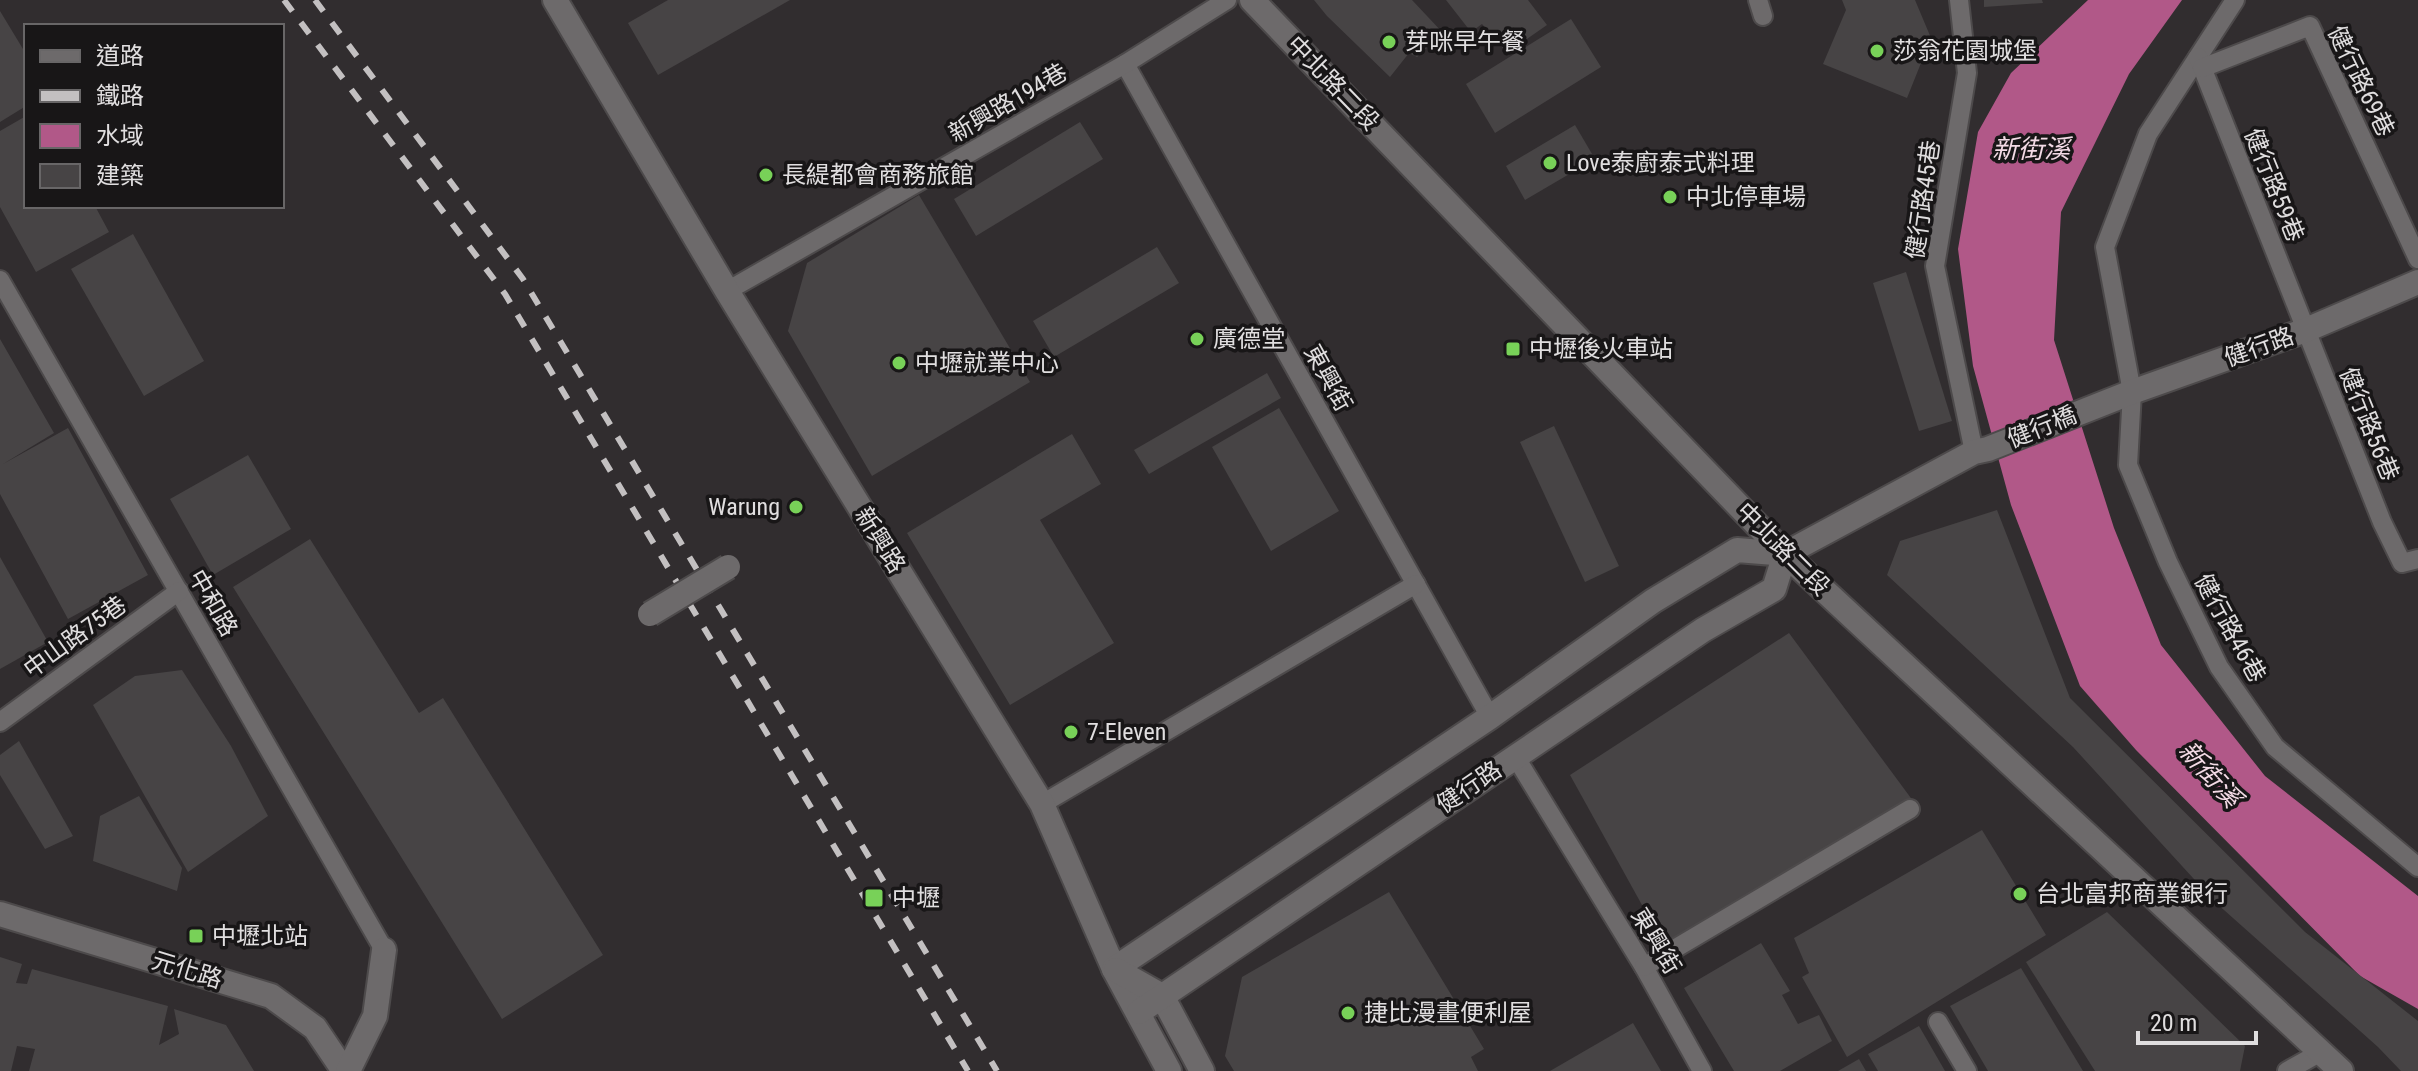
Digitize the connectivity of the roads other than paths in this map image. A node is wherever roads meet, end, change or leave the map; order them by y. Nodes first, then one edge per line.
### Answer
1 (555, 0) edge
2 (1227, 0) edge
3 (1252, 0) edge
4 (1959, 0) edge
5 (2235, 0) edge
6 (2200, 62) junction
7 (1125, 64) junction
8 (2418, 259) edge
9 (0, 280) edge
10 (2418, 282) edge
11 (727, 291) junction
12 (2306, 330) junction
13 (2132, 392) junction
14 (2097, 406) joint
15 (1981, 450) junction
16 (1785, 554) junction
17 (2418, 559) edge
18 (728, 567) dead end
19 (1416, 584) junction
20 (179, 591) junction
21 (650, 614) dead end
22 (1490, 717) junction
23 (0, 722) edge
24 (1515, 756) junction
25 (1042, 804) junction
26 (1910, 809) dead end
27 (2418, 867) edge
28 (0, 914) edge
29 (384, 950) joint
30 (1644, 967) junction
31 (1114, 969) junction
32 (1162, 996) junction
33 (1139, 1012) junction
34 (1938, 1022) dead end
35 (2321, 1052) junction
36 (346, 1071) edge
37 (1169, 1071) edge
38 (1202, 1071) edge
39 (1702, 1071) edge
40 (1967, 1071) edge
41 (2287, 1071) edge
42 (2341, 1071) edge

1 - 11 street, 新興路
2 - 7 lane, 新興路194巷
3 - 16 street, 中北路二段
4 - 15 lane, 健行路45巷
5 - 6 lane, 健行路46巷
6 - 8 lane, 健行路69巷
6 - 12 lane, 健行路59巷
6 - 13 lane, 健行路46巷
7 - 11 lane, 新興路194巷
7 - 19 lane, 東興街
9 - 20 lane, 中和路
10 - 12 street, 健行路
11 - 25 street, 新興路
12 - 13 street, 健行路
12 - 17 lane, 健行路56巷
13 - 14 street, 健行路
13 - 27 lane, 健行路46巷
14 - 15 street, 健行橋
15 - 16 street
16 - 22 street, 健行路
16 - 24 street, 健行路
16 - 35 street, 中北路二段
18 - 21 street, bridge
19 - 22 lane, 東興街
19 - 25 lane
20 - 23 lane, 中山路75巷
20 - 29 lane, 中和路
22 - 31 street, 健行路
24 - 30 lane, 東興街
24 - 32 street, 健行路
25 - 31 street, 新興路
26 - 30 lane
28 - 36 street, 元化路
29 - 36 street
30 - 39 lane, 東興街
31 - 32 street
31 - 33 street, 新興路
32 - 33 street, 健行路
32 - 38 street
33 - 37 street, 新興路
34 - 40 lane
35 - 41 lane
35 - 42 street, 中北路二段

